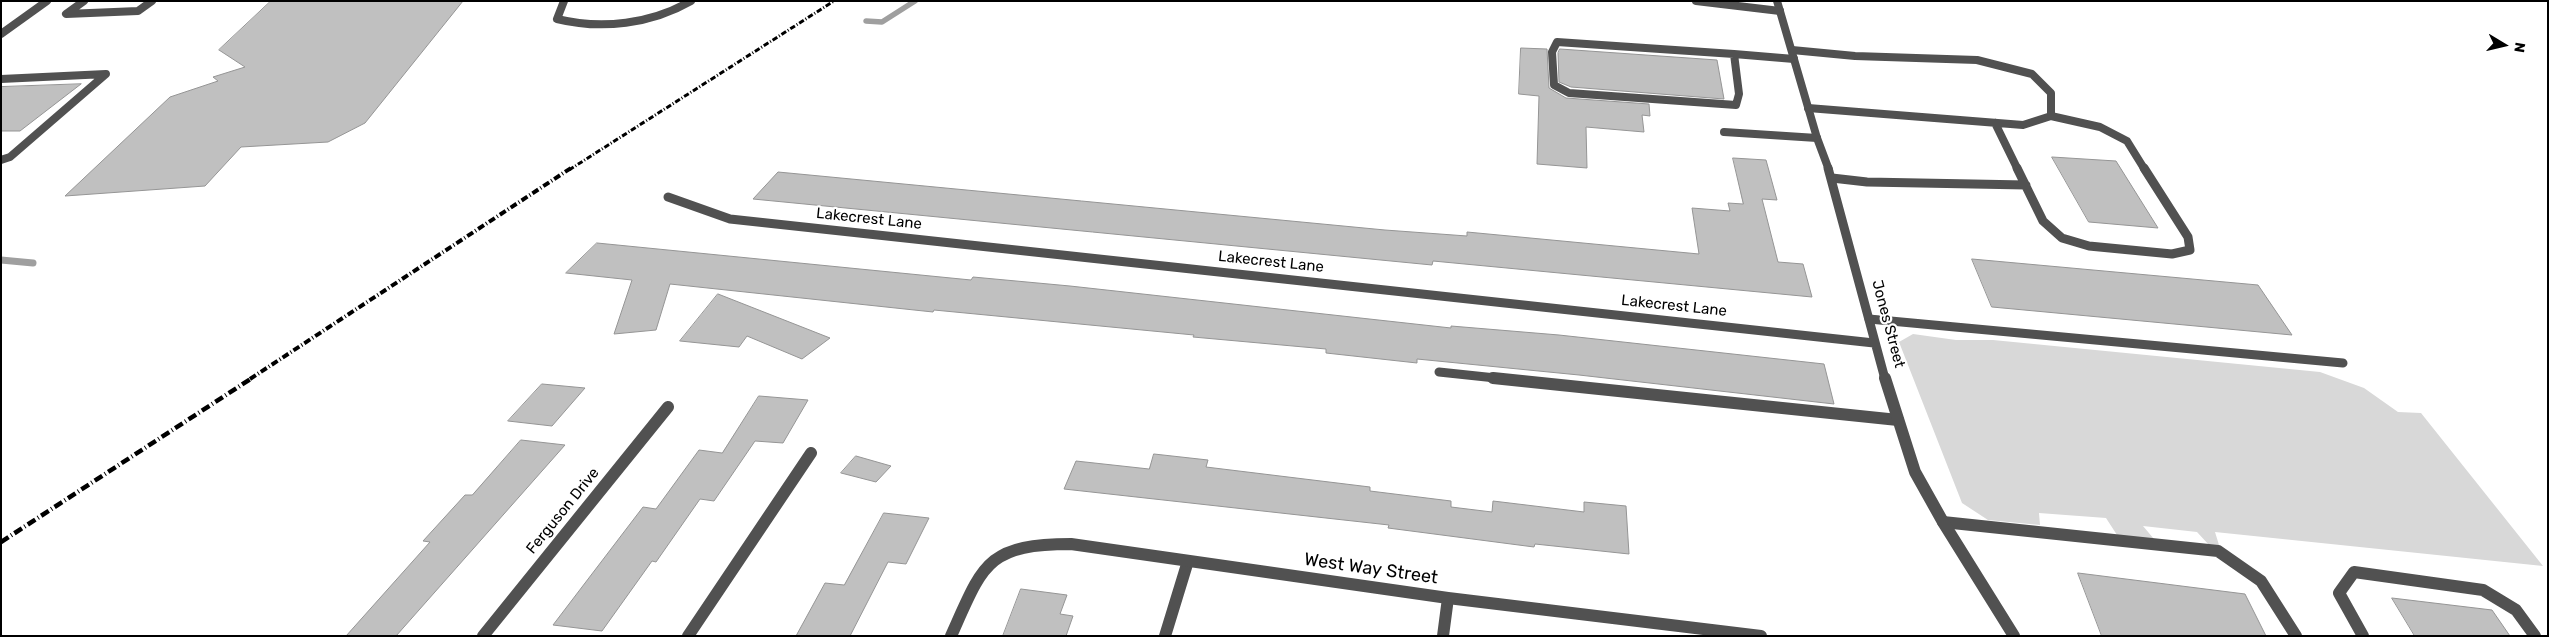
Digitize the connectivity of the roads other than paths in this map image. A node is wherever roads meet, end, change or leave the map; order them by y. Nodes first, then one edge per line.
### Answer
1 (47, 1) edge
2 (84, 1) edge
3 (152, 1) edge
4 (564, 1) edge
5 (691, 1) edge
6 (1696, 1) edge
7 (1715, 3) edge
8 (1779, 6) edge
9 (1, 34) edge
10 (1734, 54) junction
11 (1793, 55) junction
12 (1, 79) edge
13 (1808, 108) junction
14 (2050, 116) junction
15 (1995, 123) junction
16 (1724, 132) dead end
17 (1817, 138) junction
18 (1, 160) edge
19 (1832, 178) junction
20 (2026, 185) junction
21 (668, 197) dead end
22 (1868, 319) junction
23 (1874, 342) junction
24 (2343, 364) dead end
25 (1439, 372) dead end
26 (668, 407) dead end
27 (1898, 420) junction
28 (811, 453) dead end
29 (1943, 522) junction
30 (1188, 561) junction
31 (1448, 598) junction
32 (1689, 631) edge
33 (483, 636) edge
34 (688, 636) edge
35 (951, 636) edge
36 (1166, 636) edge
37 (1443, 636) edge
38 (1761, 636) edge
39 (2014, 636) edge
40 (2296, 636) edge
41 (2363, 636) edge
42 (2535, 636) edge

1 - 9 street
2 - 3 street
4 - 5 street
6 - 7 street
7 - 8 street
8 - 11 street, Jones Street
10 - 10 street
10 - 11 street
11 - 13 street, Jones Street
11 - 14 street
12 - 18 street
13 - 15 street
13 - 17 street, Jones Street
14 - 15 street
14 - 20 street
15 - 20 street
16 - 17 street
17 - 19 street, Jones Street
19 - 20 street
19 - 22 street, Jones Street
21 - 23 street, Lakecrest Lane
22 - 23 street, Jones Street
22 - 24 street
23 - 27 street, Jones Street
25 - 27 street
26 - 33 street, Ferguson Drive
27 - 29 street, Jones Street
28 - 34 street
29 - 39 street, Jones Street
29 - 40 street
30 - 31 street, West Way Street
30 - 35 street, West Way Street
30 - 36 street
31 - 32 street, West Way Street
31 - 37 street
32 - 38 street, West Way Street
41 - 42 street

